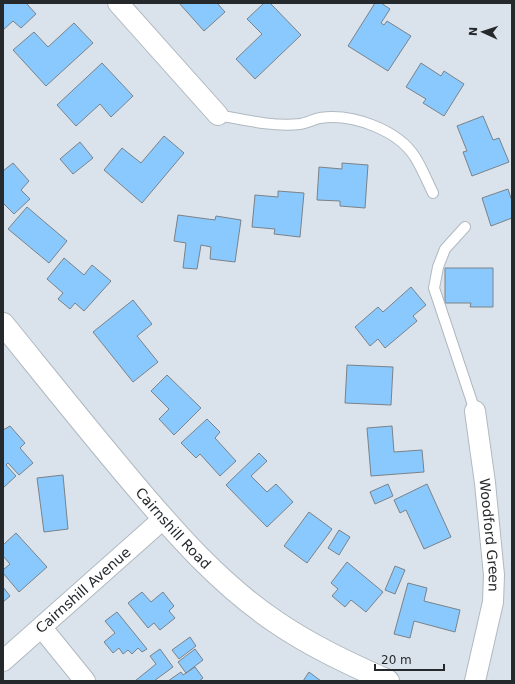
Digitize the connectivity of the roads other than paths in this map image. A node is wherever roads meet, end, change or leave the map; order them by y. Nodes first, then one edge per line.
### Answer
1 (118, 3) edge
2 (218, 115) joint
3 (433, 193) dead end
4 (465, 227) dead end
5 (3, 324) edge
6 (474, 411) joint
7 (163, 519) junction
8 (42, 628) junction
9 (3, 661) edge
10 (85, 681) edge
11 (388, 681) edge
12 (475, 681) edge

1 - 2 street
2 - 3 lane
4 - 6 lane
5 - 7 street, Cairnshill Road
6 - 12 street, Woodford Green
7 - 8 street, Cairnshill Avenue
7 - 11 street, Cairnshill Road
8 - 9 street, Cairnshill Avenue
8 - 10 street

